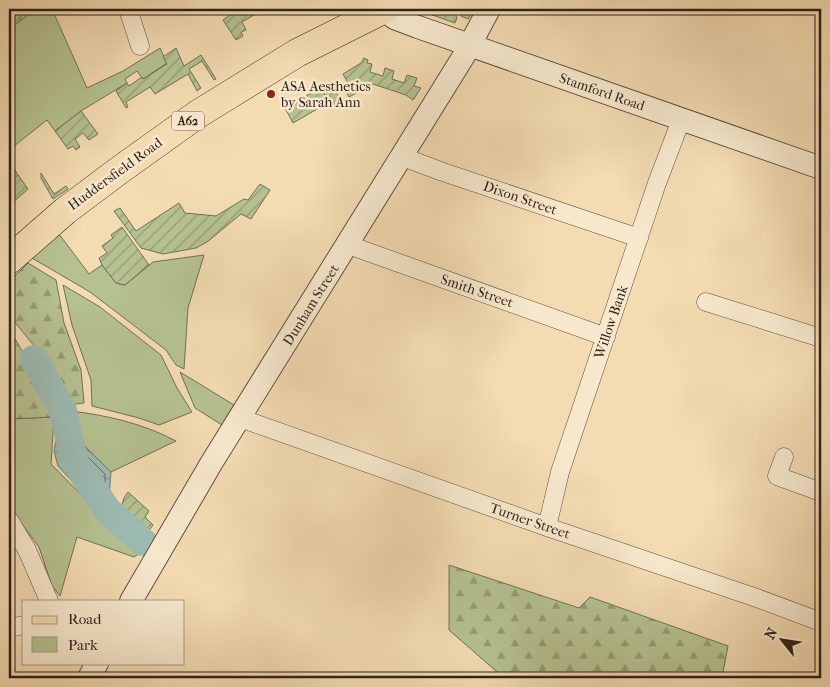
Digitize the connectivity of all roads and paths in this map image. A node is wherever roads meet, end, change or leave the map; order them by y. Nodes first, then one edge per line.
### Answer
1 (128, 9) edge
2 (385, 9) edge
3 (389, 9) edge
4 (489, 9) edge
5 (469, 45) junction
6 (140, 46) dead end
7 (681, 120) junction
8 (402, 156) junction
9 (821, 168) edge
10 (639, 238) junction
11 (349, 244) junction
12 (9, 260) edge
13 (706, 302) dead end
14 (606, 337) junction
15 (821, 338) edge
16 (240, 418) junction
17 (784, 457) dead end
18 (821, 492) edge
19 (9, 520) edge
20 (547, 527) junction
21 (49, 600) edge
22 (132, 600) edge
23 (821, 622) edge
24 (22, 625) edge
25 (9, 628) edge
26 (96, 664) edge
27 (89, 678) edge

1 - 6 street
2 - 12 main road, Huddersfield Road / A62
3 - 5 street, Stamford Road
4 - 5 street, Dunham Street
5 - 7 street, Stamford Road
5 - 8 street, Dunham Street
7 - 9 street, Stamford Road
7 - 10 street, Willow Bank
8 - 10 street, Dixon Street
8 - 11 street, Dunham Street
10 - 14 street, Willow Bank
11 - 14 street, Smith Street
11 - 16 street, Dunham Street
13 - 15 street
14 - 20 street, Willow Bank
16 - 20 street, Turner Street
16 - 22 street, Dunham Street
17 - 18 street
19 - 21 street
20 - 23 street, Turner Street
24 - 25 street
26 - 27 street

